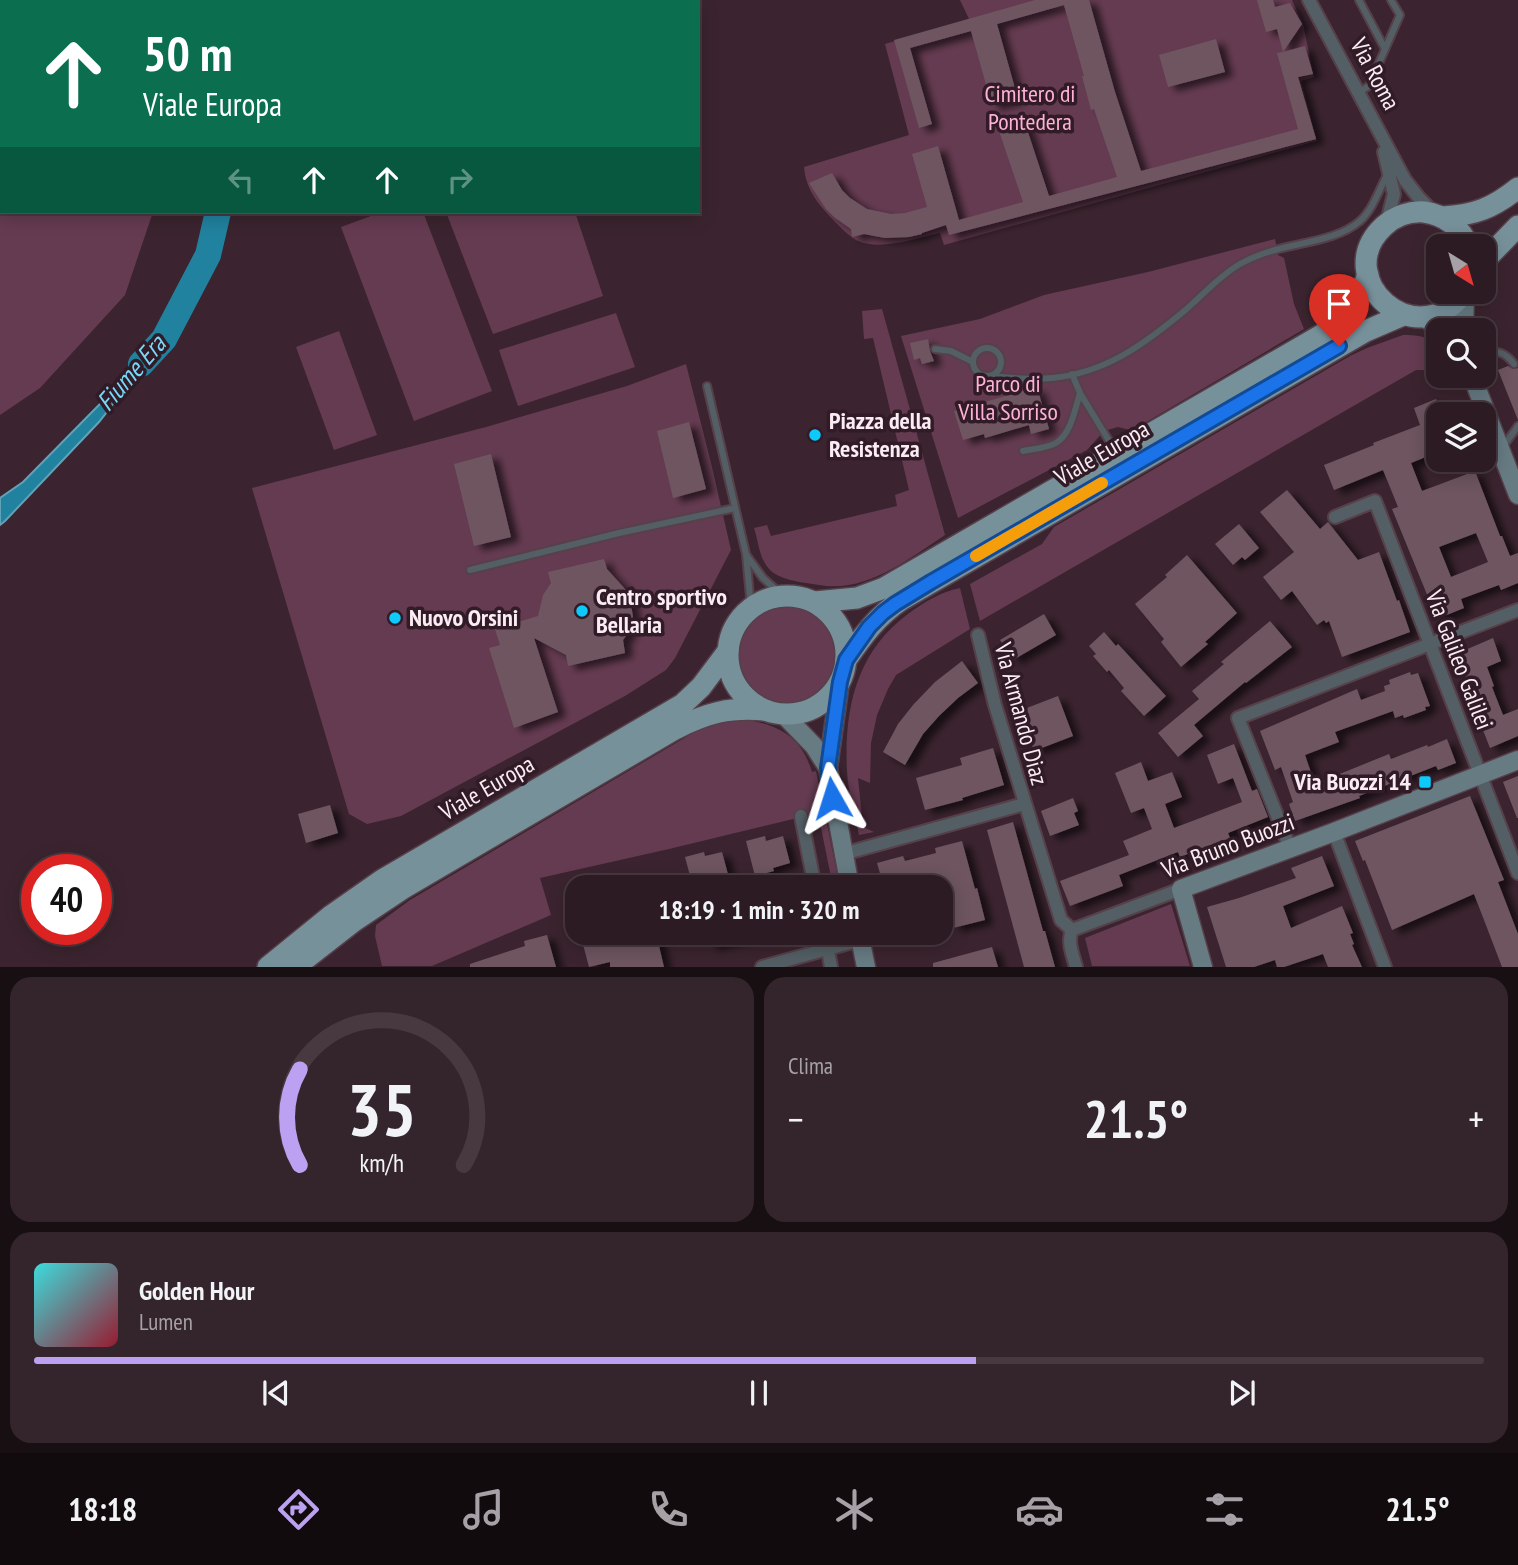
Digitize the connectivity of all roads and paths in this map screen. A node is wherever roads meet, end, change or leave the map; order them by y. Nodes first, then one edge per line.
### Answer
1 (1359, 0) edge
2 (1391, 0) edge
3 (1314, 4) edge
4 (1385, 49) junction
5 (1357, 93) junction
6 (1380, 135) junction
7 (1390, 170) junction
8 (1518, 188) edge
9 (1440, 216) junction
10 (1386, 225) junction
11 (1518, 226) edge
12 (1462, 234) edge
13 (1496, 249) edge
14 (1368, 275) junction
15 (1454, 304) edge
16 (1413, 316) junction
17 (1426, 322) edge
18 (934, 349) dead end
19 (1496, 351) edge
20 (973, 362) junction
21 (1514, 364) dead end
22 (999, 369) junction
23 (1073, 374) junction
24 (988, 376) junction
25 (1006, 377) junction
26 (707, 386) dead end
27 (1477, 388) edge
28 (1080, 393) junction
29 (1518, 426) edge
30 (1501, 449) junction
31 (1023, 451) dead end
32 (1118, 454) junction
33 (1518, 495) edge
34 (735, 508) junction
35 (1335, 517) dead end
36 (746, 554) junction
37 (470, 570) dead end
38 (783, 596) junction
39 (815, 602) junction
40 (1518, 610) edge
41 (747, 611) junction
42 (978, 635) dead end
43 (1430, 643) junction
44 (728, 651) junction
45 (846, 660) junction
46 (840, 682) junction
47 (774, 712) junction
48 (1518, 760) edge
49 (828, 768) junction
50 (1480, 775) junction
51 (1024, 804) junction
52 (801, 816) dead end
53 (1334, 832) junction
54 (1290, 848) junction
55 (844, 854) junction
56 (1518, 873) edge
57 (813, 875) edge
58 (848, 875) edge
59 (1181, 889) junction
60 (1072, 930) junction
61 (827, 945) edge
62 (836, 945) edge
63 (862, 945) edge
64 (828, 948) junction
65 (268, 967) edge
66 (295, 967) edge
67 (762, 967) edge
68 (831, 967) edge
69 (866, 967) edge
70 (1076, 967) edge
71 (1203, 967) edge
72 (1385, 967) edge

1 - 4 lane
2 - 4 lane
3 - 5 street, Via Roma
4 - 5 lane
5 - 6 street, Via Roma
6 - 7 street, Via Roma
6 - 9 street, Via Roma
7 - 10 street, Via Roma
7 - 23 lane
8 - 9 main road
9 - 10 main road
9 - 12 main road
10 - 14 main road, Viale Europa
11 - 13 main road
14 - 16 main road
14 - 32 main road, Viale Europa
15 - 16 main road, Viale Europa
16 - 17 street
16 - 45 main road, Viale Europa
18 - 20 lane
19 - 21 lane
20 - 22 lane
20 - 24 lane
22 - 24 lane
22 - 25 lane
23 - 25 lane
23 - 28 lane
24 - 25 lane
26 - 34 lane
27 - 30 street
28 - 31 lane
28 - 32 lane
29 - 30 lane
30 - 33 street
32 - 39 main road, Viale Europa
34 - 36 lane
34 - 37 lane
35 - 43 street, Via Galileo Galilei
36 - 38 lane
36 - 41 lane
38 - 39 main road, Viale Europa
38 - 41 main road
39 - 45 main road, Viale Europa
40 - 43 street
41 - 44 main road, Viale Europa
42 - 51 street, Via Armando Diaz
43 - 50 street, Via Galileo Galilei
43 - 54 street
44 - 47 main road
44 - 65 main road, Viale Europa
45 - 46 main road, Viale Europa
46 - 47 main road, Viale Europa
46 - 49 street
47 - 49 street
47 - 66 main road, Viale Europa
48 - 50 street, Via Bruno Buozzi
49 - 55 street
50 - 53 street, Via Bruno Buozzi
50 - 56 street, Via Galileo Galilei
51 - 55 street, Via Armando Diaz
51 - 60 street, Via Armando Diaz
52 - 57 street
53 - 54 street, Via Bruno Buozzi
53 - 72 street
54 - 59 street, Via Bruno Buozzi
55 - 58 street
59 - 60 street, Via Bruno Buozzi
59 - 71 street
60 - 70 street, Via Armando Diaz
61 - 64 street
62 - 64 street
63 - 69 street
64 - 67 street
64 - 68 street

